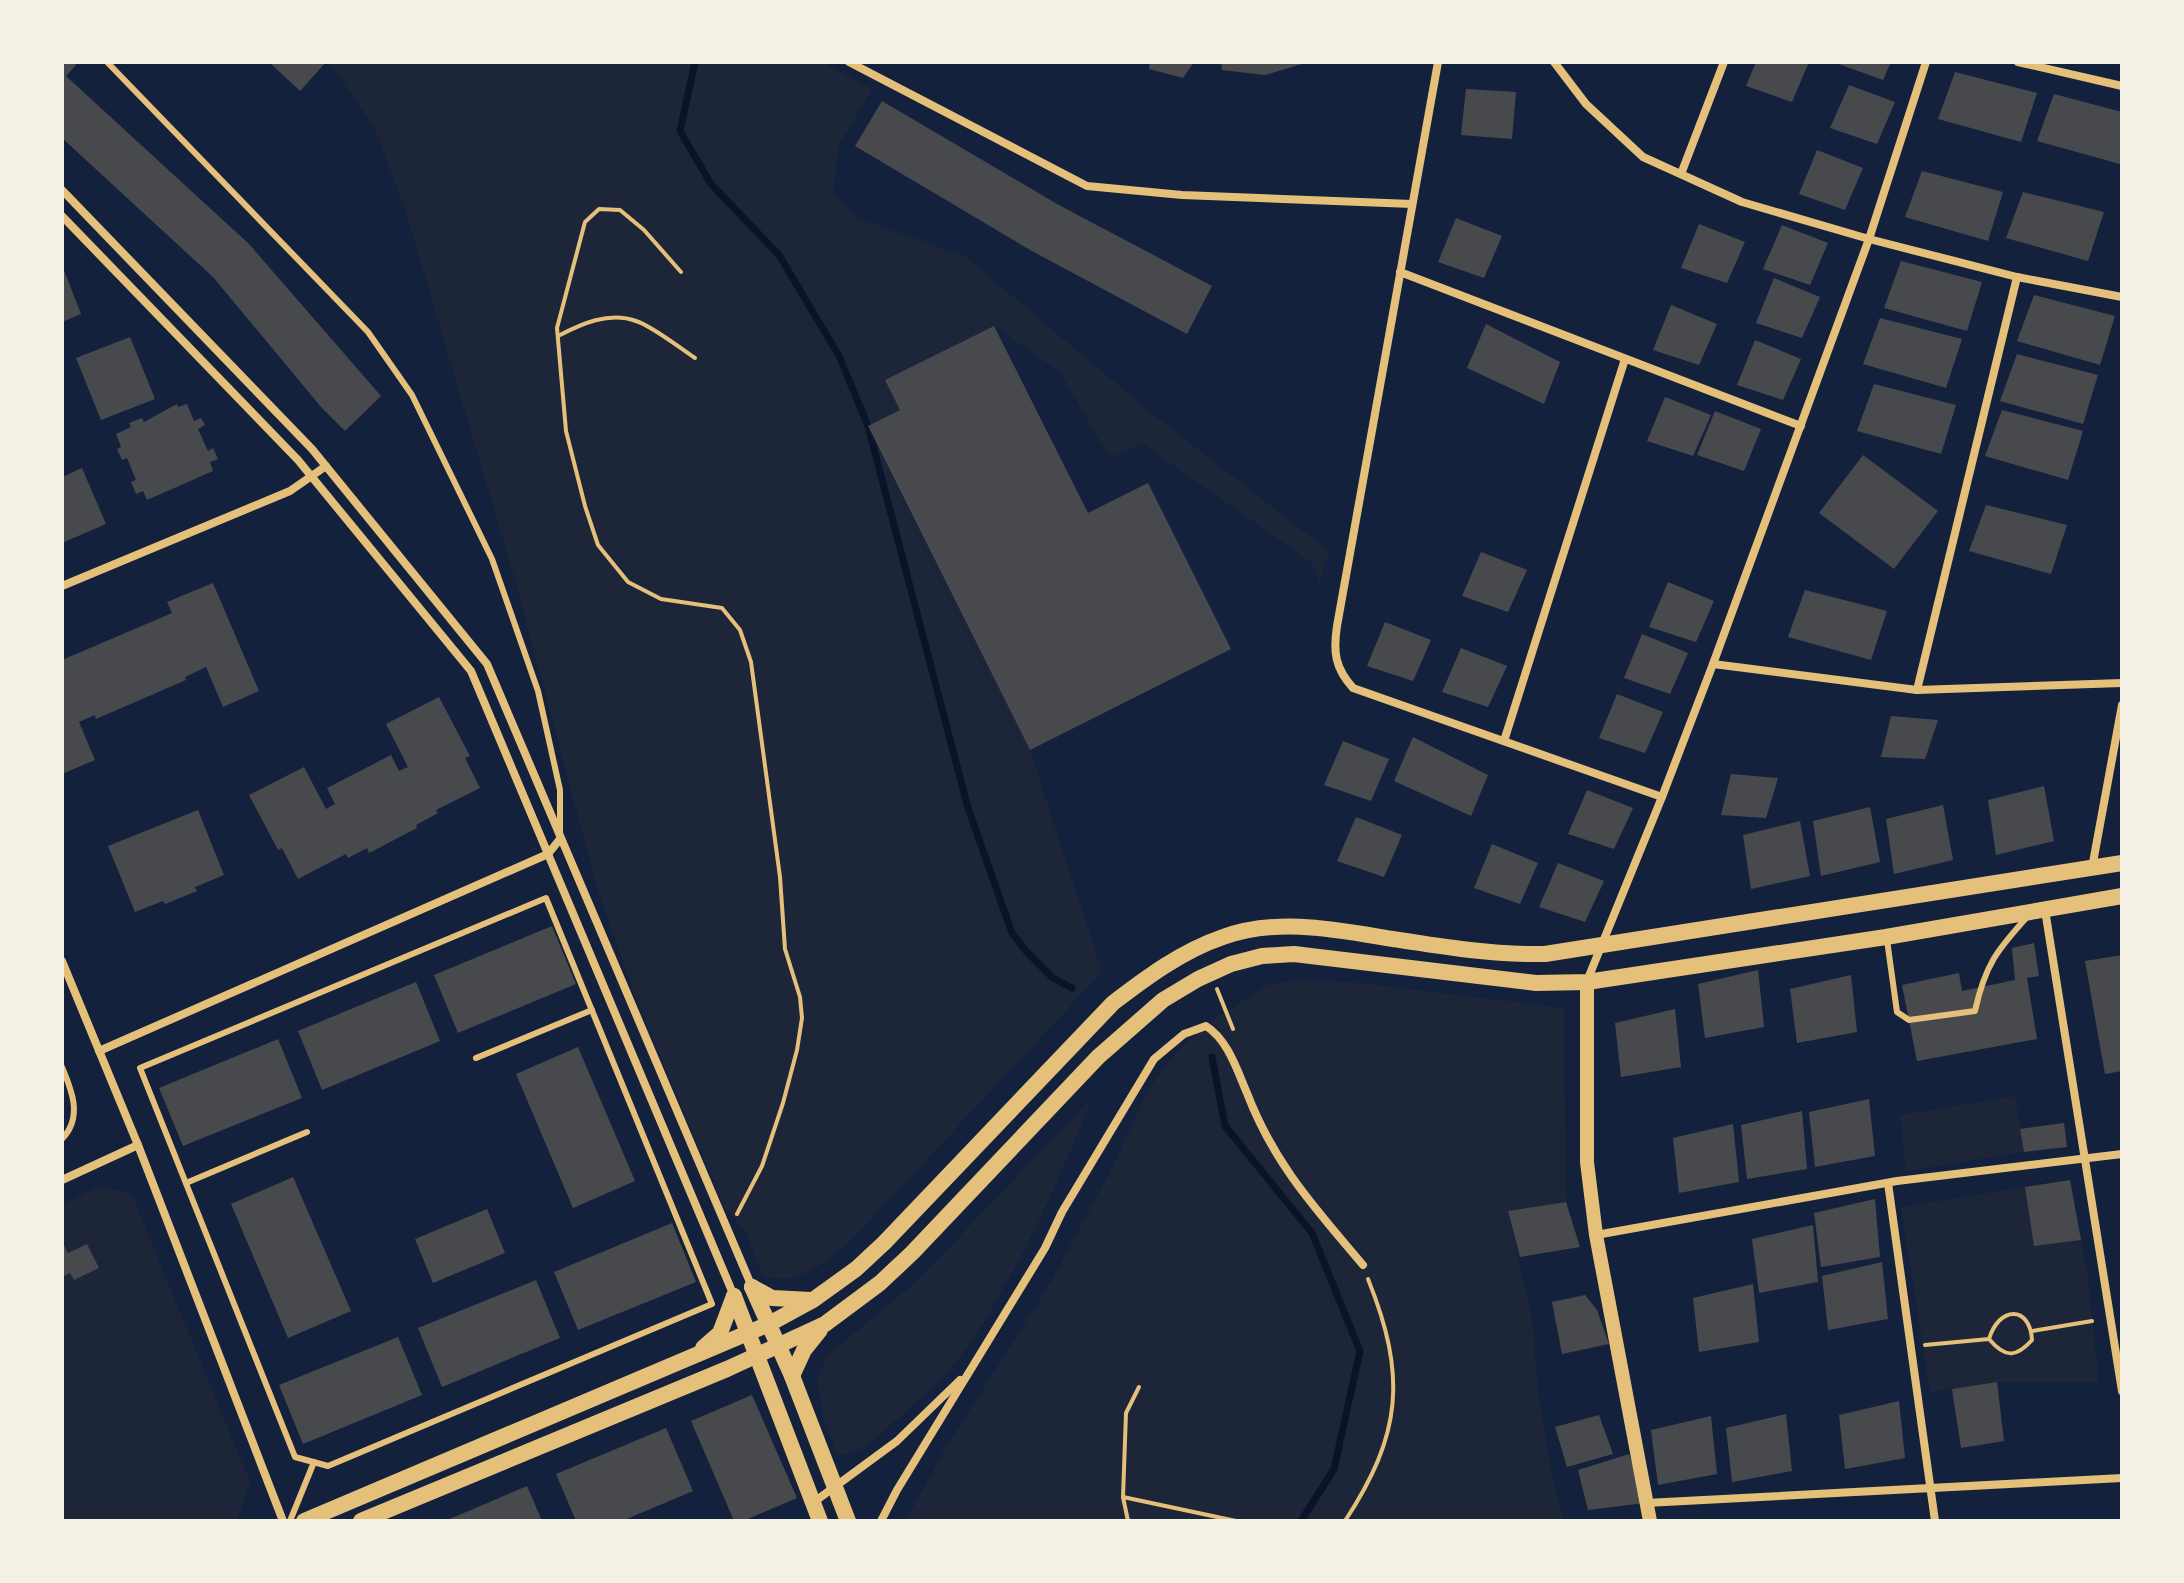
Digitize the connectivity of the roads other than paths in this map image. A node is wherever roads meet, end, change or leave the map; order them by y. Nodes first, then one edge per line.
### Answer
1 (107, 62) edge
2 (849, 62) edge
3 (1438, 62) edge
4 (1554, 62) edge
5 (1724, 62) edge
6 (1926, 62) edge
7 (2018, 62) edge
8 (2122, 86) edge
9 (1681, 174) junction
10 (62, 190) edge
11 (1412, 204) junction
12 (62, 216) edge
13 (1869, 239) junction
14 (1400, 272) junction
15 (2017, 277) junction
16 (2122, 297) edge
17 (1625, 359) junction
18 (1801, 426) junction
19 (326, 466) junction
20 (311, 476) junction
21 (62, 586) edge
22 (1713, 664) junction
23 (2122, 683) edge
24 (1917, 690) junction
25 (2122, 705) edge
26 (1504, 741) junction
27 (1662, 797) junction
28 (560, 839) junction
29 (548, 854) junction
30 (2122, 863) edge
31 (2092, 868) junction
32 (2122, 896) edge
33 (2038, 911) junction
34 (1886, 937) junction
35 (1601, 947) junction
36 (62, 961) edge
37 (1587, 982) junction
38 (592, 1010) junction
39 (99, 1051) junction
40 (476, 1058) dead end
41 (62, 1067) edge
42 (307, 1132) dead end
43 (62, 1139) edge
44 (138, 1145) junction
45 (2122, 1154) edge
46 (2084, 1159) junction
47 (62, 1180) edge
48 (186, 1183) junction
49 (1888, 1183) junction
50 (1596, 1235) junction
51 (1363, 1265) dead end
52 (752, 1287) junction
53 (734, 1296) junction
54 (813, 1300) junction
55 (769, 1324) junction
56 (825, 1324) junction
57 (747, 1334) junction
58 (779, 1346) junction
59 (756, 1356) junction
60 (693, 1358) junction
61 (969, 1371) junction
62 (792, 1376) junction
63 (701, 1379) junction
64 (767, 1383) junction
65 (2122, 1391) edge
66 (314, 1462) junction
67 (2122, 1478) edge
68 (834, 1486) junction
69 (1929, 1489) junction
70 (814, 1502) junction
71 (1645, 1503) junction
72 (283, 1521) edge
73 (290, 1521) edge
74 (304, 1521) edge
75 (361, 1521) edge
76 (820, 1521) edge
77 (848, 1521) edge
78 (881, 1521) edge
79 (1650, 1521) edge
80 (1935, 1521) edge

1 - 28 lane
2 - 11 street
3 - 11 street
4 - 9 street
5 - 9 street
6 - 13 street
7 - 8 street
9 - 13 street
10 - 19 street
11 - 14 street
12 - 20 street
13 - 15 street
13 - 18 street
14 - 17 street
14 - 26 street
15 - 16 street
15 - 24 street
17 - 18 street
17 - 26 street
18 - 22 street
19 - 20 street
19 - 28 street
20 - 21 street
20 - 29 street
22 - 24 street
22 - 27 street
23 - 24 street
25 - 31 street
26 - 27 street
27 - 35 street
28 - 29 street
28 - 52 street
29 - 39 street
29 - 53 street
30 - 31 main road
31 - 35 main road
32 - 33 main road
33 - 34 main road
33 - 34 lane
33 - 46 street
34 - 37 main road
35 - 37 street
35 - 54 main road
36 - 39 street
37 - 50 street
37 - 56 main road
38 - 40 lane
38 - 48 lane
38 - 66 lane
39 - 44 street
41 - 43 lane
42 - 48 lane
44 - 47 street
44 - 72 street
45 - 46 street
46 - 49 street
46 - 65 street
48 - 66 lane
49 - 50 street
49 - 69 street
50 - 71 street
51 - 61 street
52 - 54 main road
52 - 55 main road
53 - 57 main road
53 - 60 main road
54 - 55 main road
55 - 57 main road
55 - 58 main road
56 - 58 main road
56 - 62 main road
57 - 59 main road
57 - 60 main road
58 - 59 main road
58 - 62 main road
59 - 63 main road
59 - 64 main road
60 - 74 main road
61 - 68 street
61 - 78 street
62 - 68 main road
63 - 64 main road
63 - 75 main road
64 - 70 main road
66 - 73 lane
67 - 69 street
68 - 70 street
68 - 77 main road
69 - 71 street
69 - 80 street
70 - 76 main road
71 - 79 street

